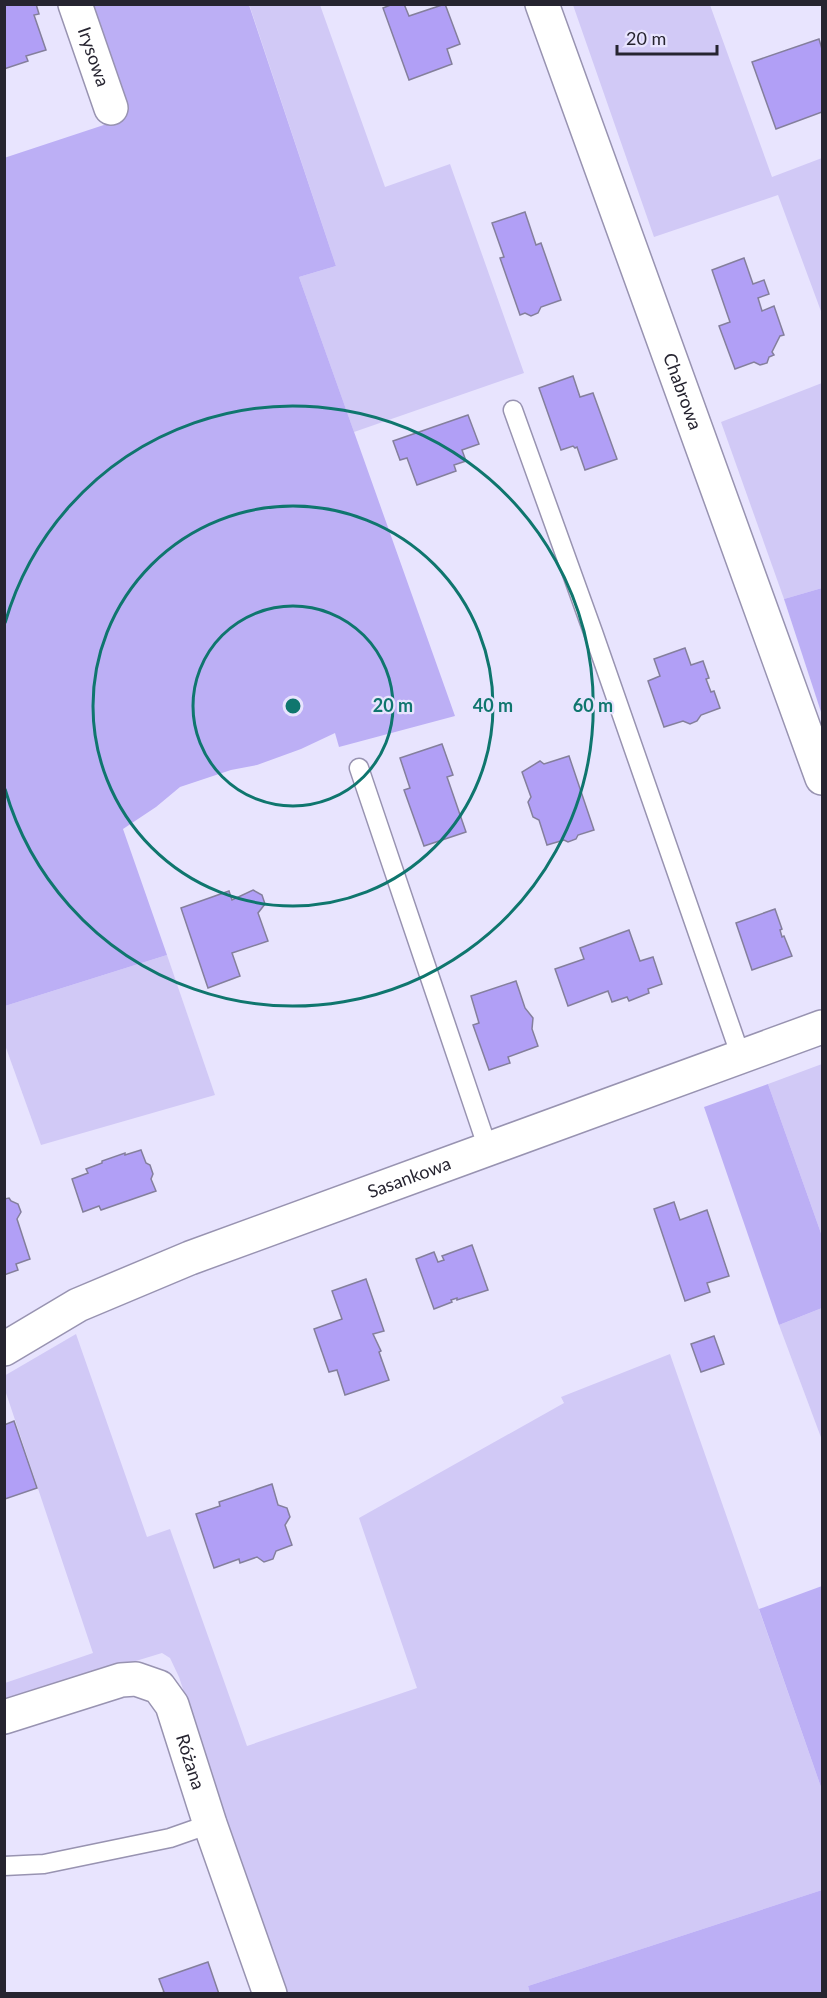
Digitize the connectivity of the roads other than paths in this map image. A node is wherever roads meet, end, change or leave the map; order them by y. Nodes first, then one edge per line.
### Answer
1 (75, 4) edge
2 (542, 4) edge
3 (111, 108) dead end
4 (513, 410) dead end
5 (359, 768) dead end
6 (822, 778) edge
7 (822, 1027) edge
8 (741, 1057) junction
9 (488, 1149) junction
10 (4, 1349) edge
11 (4, 1717) edge
12 (210, 1824) junction
13 (4, 1866) edge
14 (270, 1994) edge

1 - 3 street, Irysowa
2 - 6 street, Chabrowa
4 - 8 lane
5 - 9 lane
7 - 8 street, Sasankowa
8 - 9 street, Sasankowa
9 - 10 street, Sasankowa
11 - 12 street, Różana
12 - 13 lane
12 - 14 street, Różana

